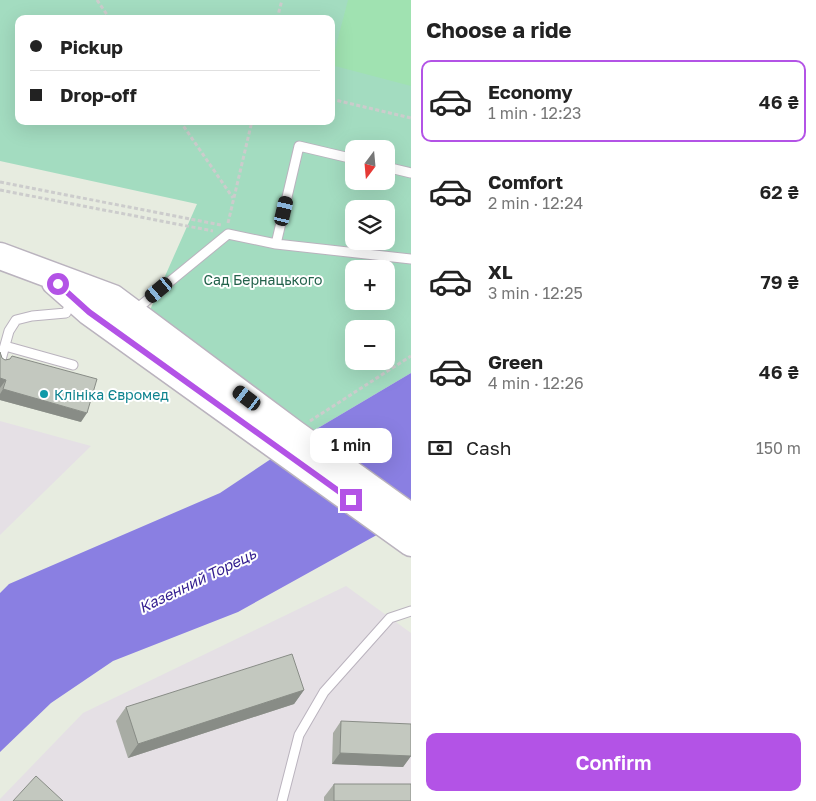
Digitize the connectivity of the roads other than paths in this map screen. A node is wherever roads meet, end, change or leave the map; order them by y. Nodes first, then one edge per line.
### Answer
1 (345, 157) edge
2 (395, 169) edge
3 (411, 173) edge
4 (276, 244) junction
5 (0, 256) edge
6 (411, 259) edge
7 (43, 271) junction
8 (73, 297) junction
9 (123, 322) junction
10 (5, 346) junction
11 (0, 363) edge
12 (73, 365) dead end
13 (411, 517) edge
14 (411, 543) edge
15 (411, 611) edge
16 (282, 801) edge

1 - 4 lane
2 - 3 lane
4 - 6 lane
4 - 9 lane
5 - 7 main road
7 - 8 main road
7 - 9 main road
8 - 9 main road
8 - 10 lane
9 - 13 main road
9 - 14 main road
10 - 11 lane
10 - 12 lane
15 - 16 lane

